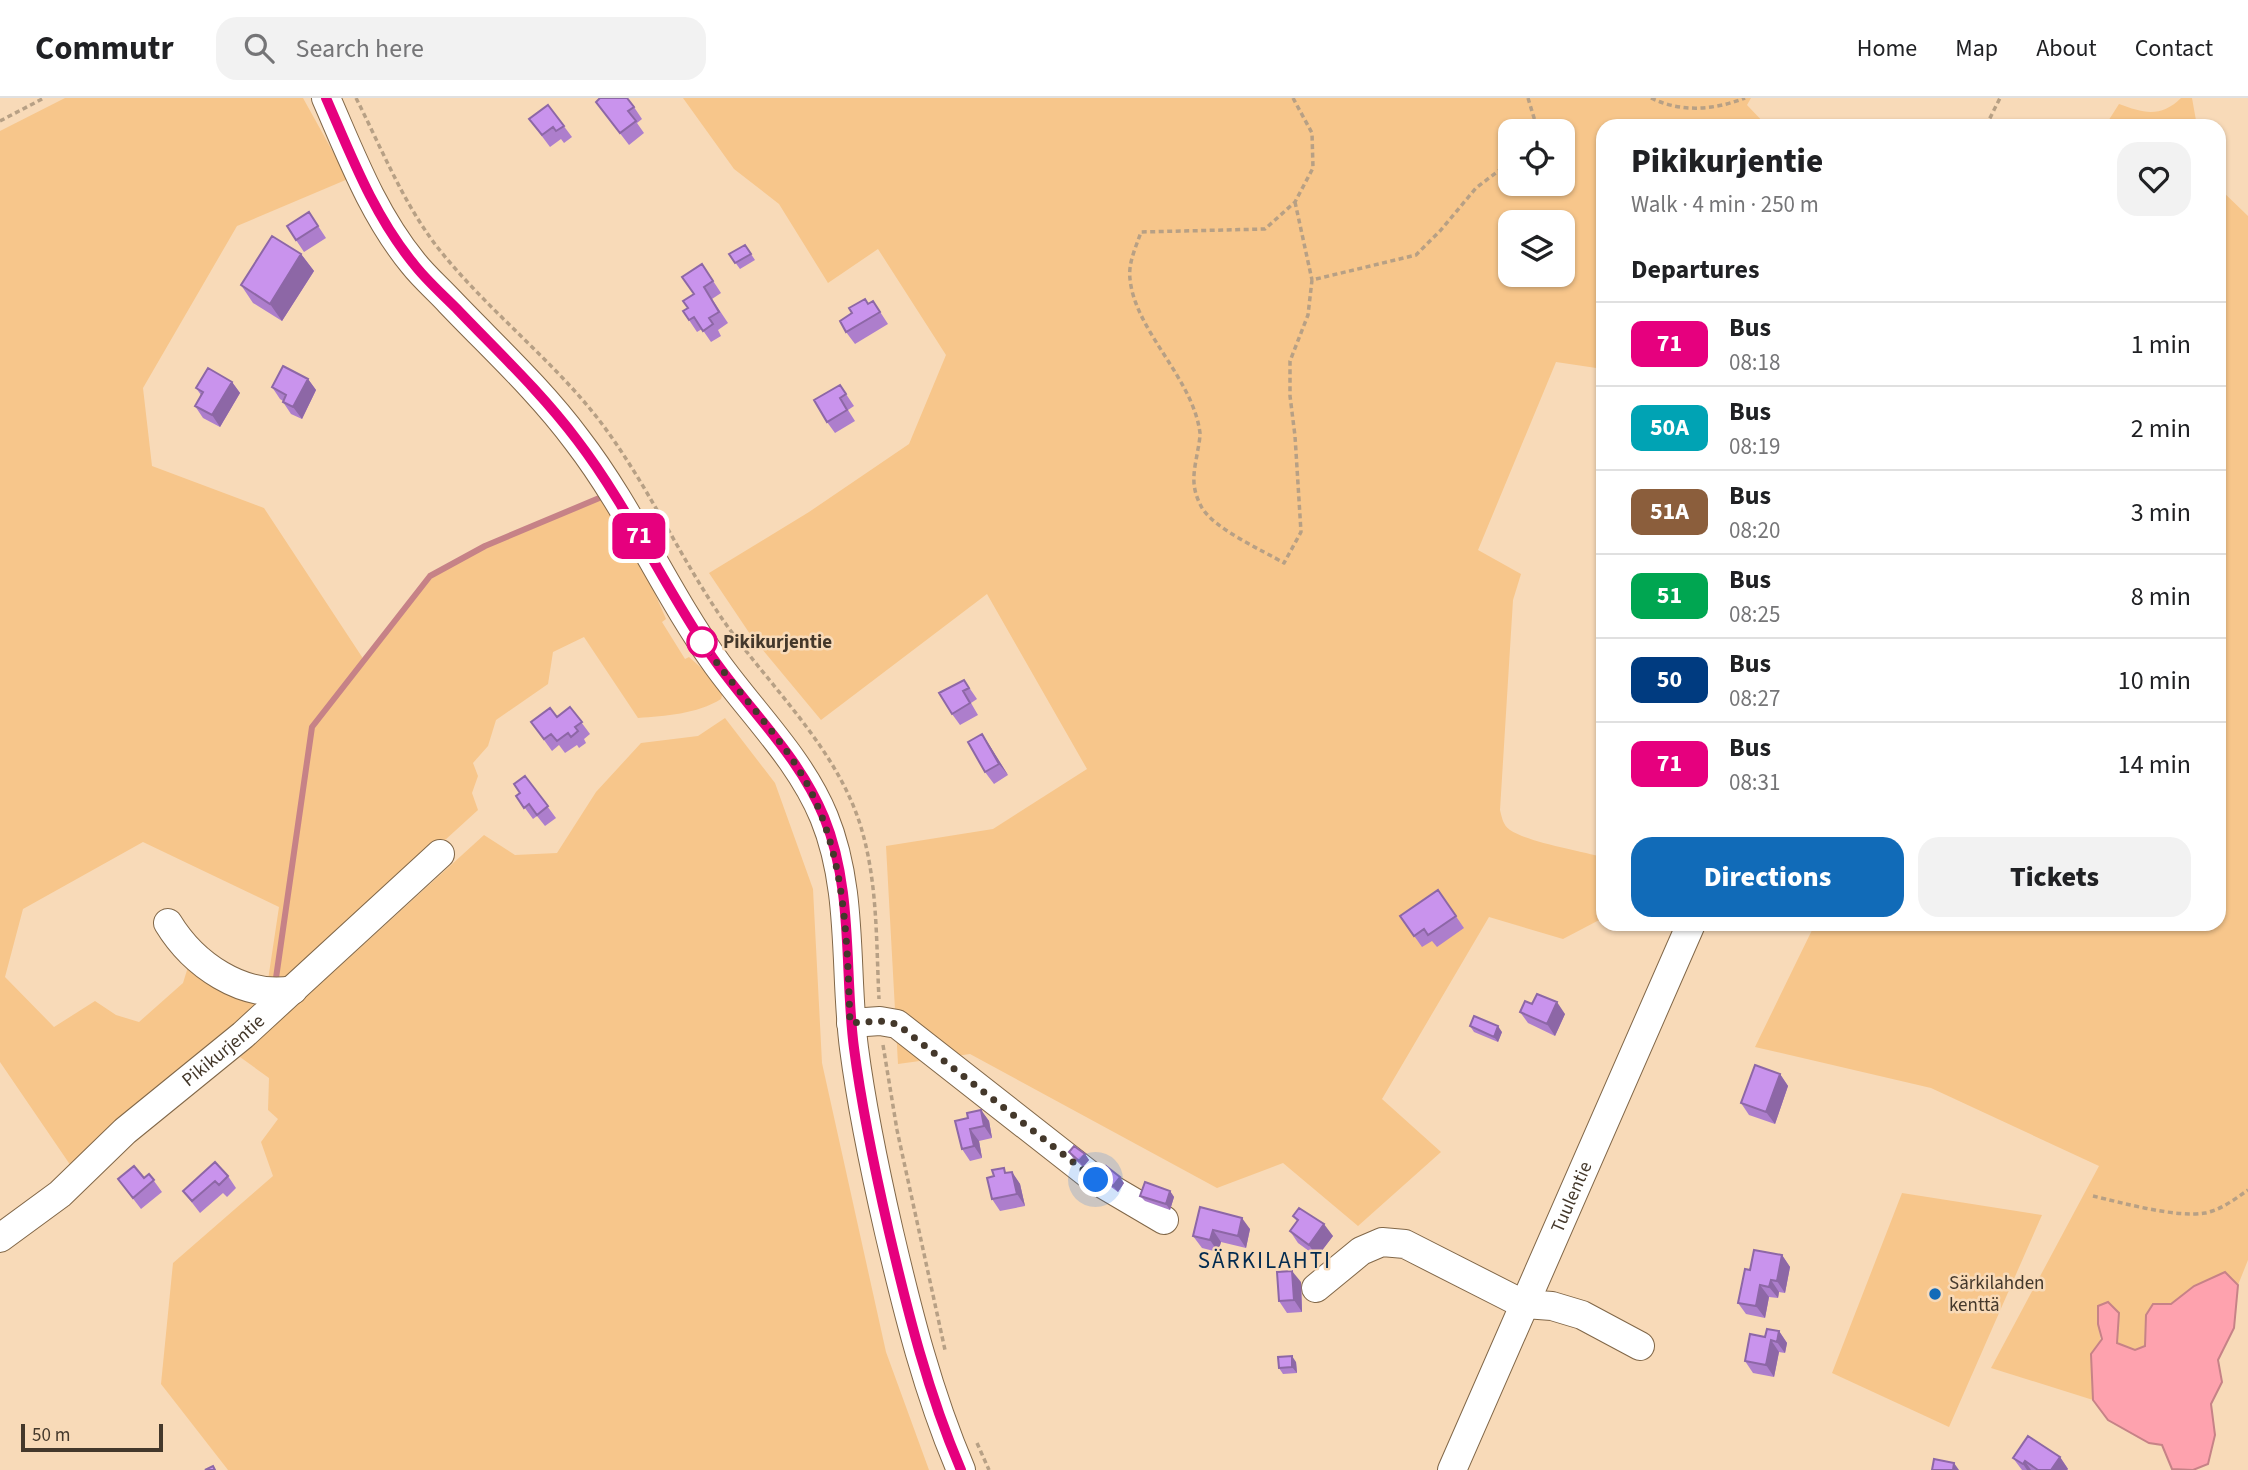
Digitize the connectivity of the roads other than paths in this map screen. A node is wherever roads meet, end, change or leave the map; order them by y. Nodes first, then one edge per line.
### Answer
1 (326, 98) edge
2 (440, 854) dead end
3 (168, 923) dead end
4 (1688, 931) edge
5 (292, 990) junction
6 (850, 1023) junction
7 (1164, 1220) dead end
8 (0, 1238) edge
9 (1317, 1288) dead end
10 (1524, 1304) junction
11 (1640, 1346) dead end
12 (961, 1470) edge
13 (1452, 1470) edge

1 - 6 street
2 - 5 street, Pikikurjentie
3 - 5 street
4 - 10 street, Tuulentie
5 - 8 street, Pikikurjentie
6 - 7 street
6 - 12 street
9 - 10 street
10 - 11 street
10 - 13 street, Tuulentie

